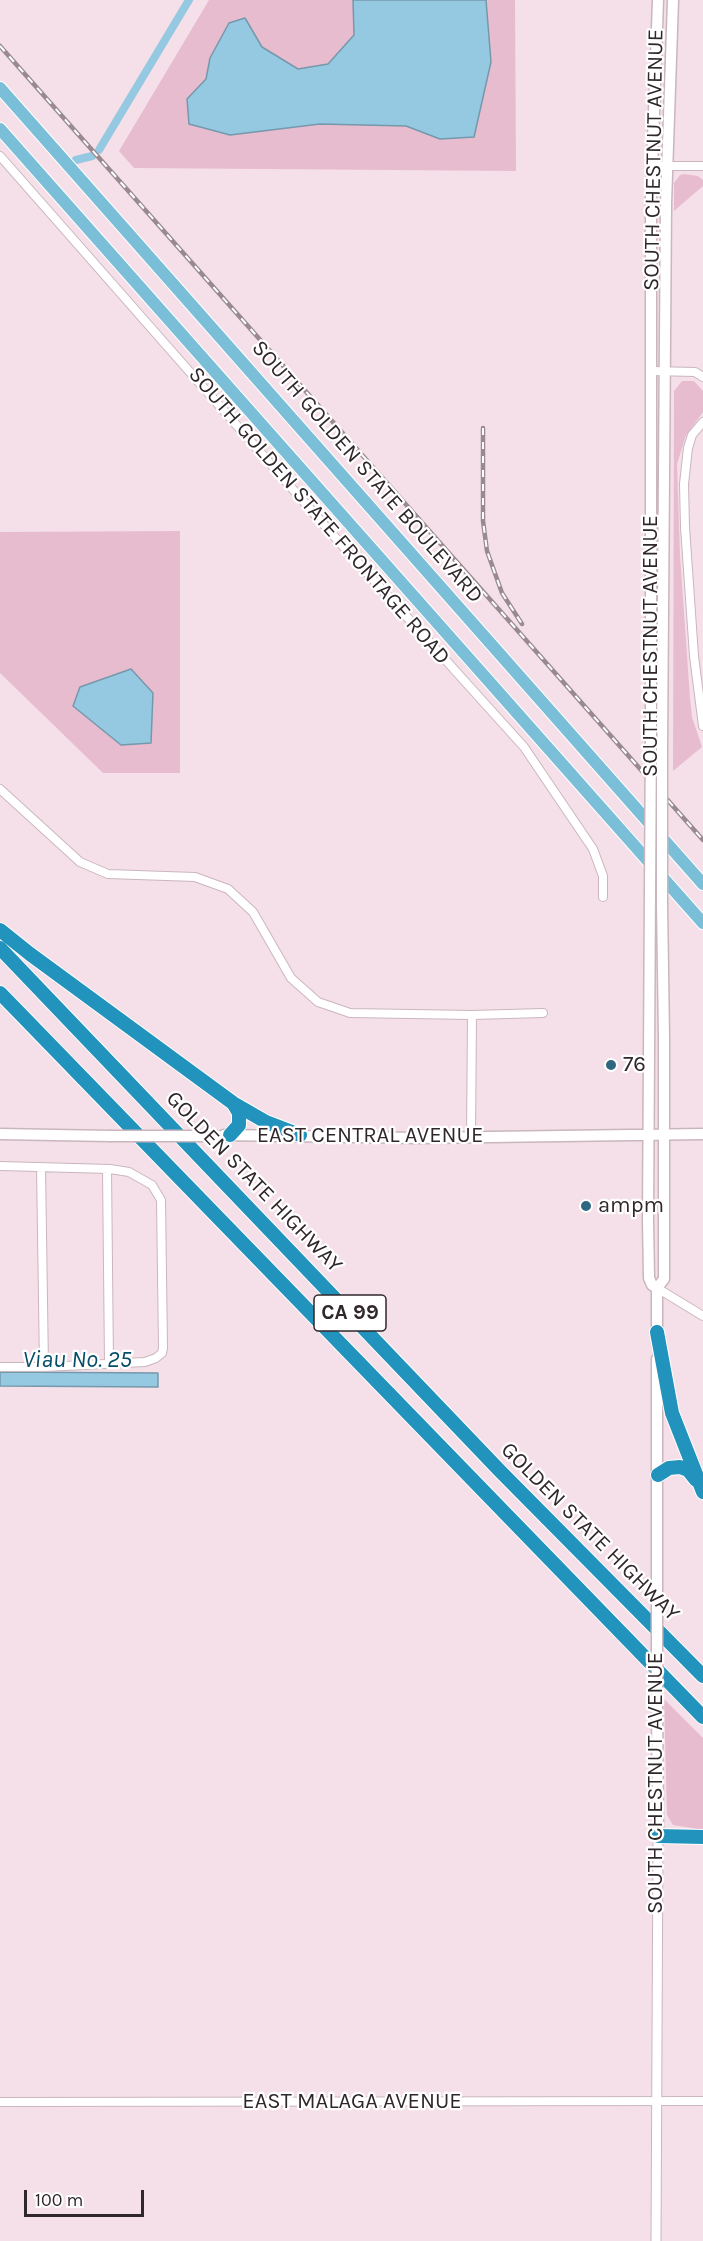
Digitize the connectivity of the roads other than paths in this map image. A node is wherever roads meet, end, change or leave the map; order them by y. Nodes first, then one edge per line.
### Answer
1 (658, 0) edge
2 (673, 0) edge
3 (0, 88) edge
4 (0, 129) edge
5 (0, 156) edge
6 (652, 166) junction
7 (667, 166) junction
8 (703, 166) edge
9 (652, 371) junction
10 (665, 371) junction
11 (703, 377) edge
12 (703, 422) edge
13 (703, 726) edge
14 (0, 789) edge
15 (703, 884) edge
16 (603, 897) dead end
17 (703, 923) edge
18 (0, 930) edge
19 (0, 948) edge
20 (0, 993) edge
21 (543, 1012) dead end
22 (472, 1015) junction
23 (233, 1103) junction
24 (0, 1134) edge
25 (664, 1134) junction
26 (703, 1134) edge
27 (224, 1135) junction
28 (300, 1135) junction
29 (649, 1135) junction
30 (471, 1137) junction
31 (0, 1166) edge
32 (41, 1167) junction
33 (106, 1169) junction
34 (657, 1288) junction
35 (703, 1316) edge
36 (657, 1332) junction
37 (109, 1364) junction
38 (0, 1367) edge
39 (44, 1368) junction
40 (658, 1475) junction
41 (702, 1489) edge
42 (703, 1676) edge
43 (703, 1717) edge
44 (658, 1836) junction
45 (703, 1838) edge
46 (703, 2101) edge
47 (0, 2102) edge
48 (657, 2102) junction
49 (656, 2241) edge

1 - 6 main road, SOUTH CHESTNUT AVENUE
2 - 7 main road, SOUTH CHESTNUT AVENUE
3 - 15 main road, SOUTH GOLDEN STATE BOULEVARD
4 - 17 main road, SOUTH GOLDEN STATE BOULEVARD
5 - 16 street, SOUTH GOLDEN STATE FRONTAGE ROAD
6 - 7 street
6 - 9 main road, SOUTH CHESTNUT AVENUE
7 - 8 street
7 - 10 main road, SOUTH CHESTNUT AVENUE
9 - 10 street
9 - 29 main road, SOUTH CHESTNUT AVENUE, bridge
10 - 11 street
10 - 25 main road, SOUTH CHESTNUT AVENUE, bridge
12 - 13 street
14 - 22 street
18 - 23 highway
19 - 42 highway, GOLDEN STATE HIGHWAY / CA 99
20 - 43 highway, GOLDEN STATE HIGHWAY / CA 99
21 - 22 street
22 - 30 street
23 - 27 highway
23 - 28 highway
24 - 27 main road, EAST CENTRAL AVENUE, bridge
25 - 26 main road, EAST CENTRAL AVENUE
25 - 29 main road, EAST CENTRAL AVENUE
25 - 34 main road, SOUTH CHESTNUT AVENUE
27 - 28 main road, EAST CENTRAL AVENUE
28 - 30 main road, EAST CENTRAL AVENUE
29 - 30 main road, EAST CENTRAL AVENUE
29 - 34 main road, SOUTH CHESTNUT AVENUE
31 - 32 street
32 - 33 street
32 - 39 street
33 - 37 street
33 - 37 street
34 - 35 street
34 - 36 main road, SOUTH CHESTNUT AVENUE
36 - 40 main road, SOUTH CHESTNUT AVENUE
36 - 41 highway
37 - 39 street
38 - 39 street
40 - 41 highway
40 - 44 main road, SOUTH CHESTNUT AVENUE, bridge
44 - 45 highway
44 - 48 street, SOUTH CHESTNUT AVENUE
46 - 48 street, EAST MALAGA AVENUE
47 - 48 street, EAST MALAGA AVENUE
48 - 49 street, SOUTH CHESTNUT AVENUE

